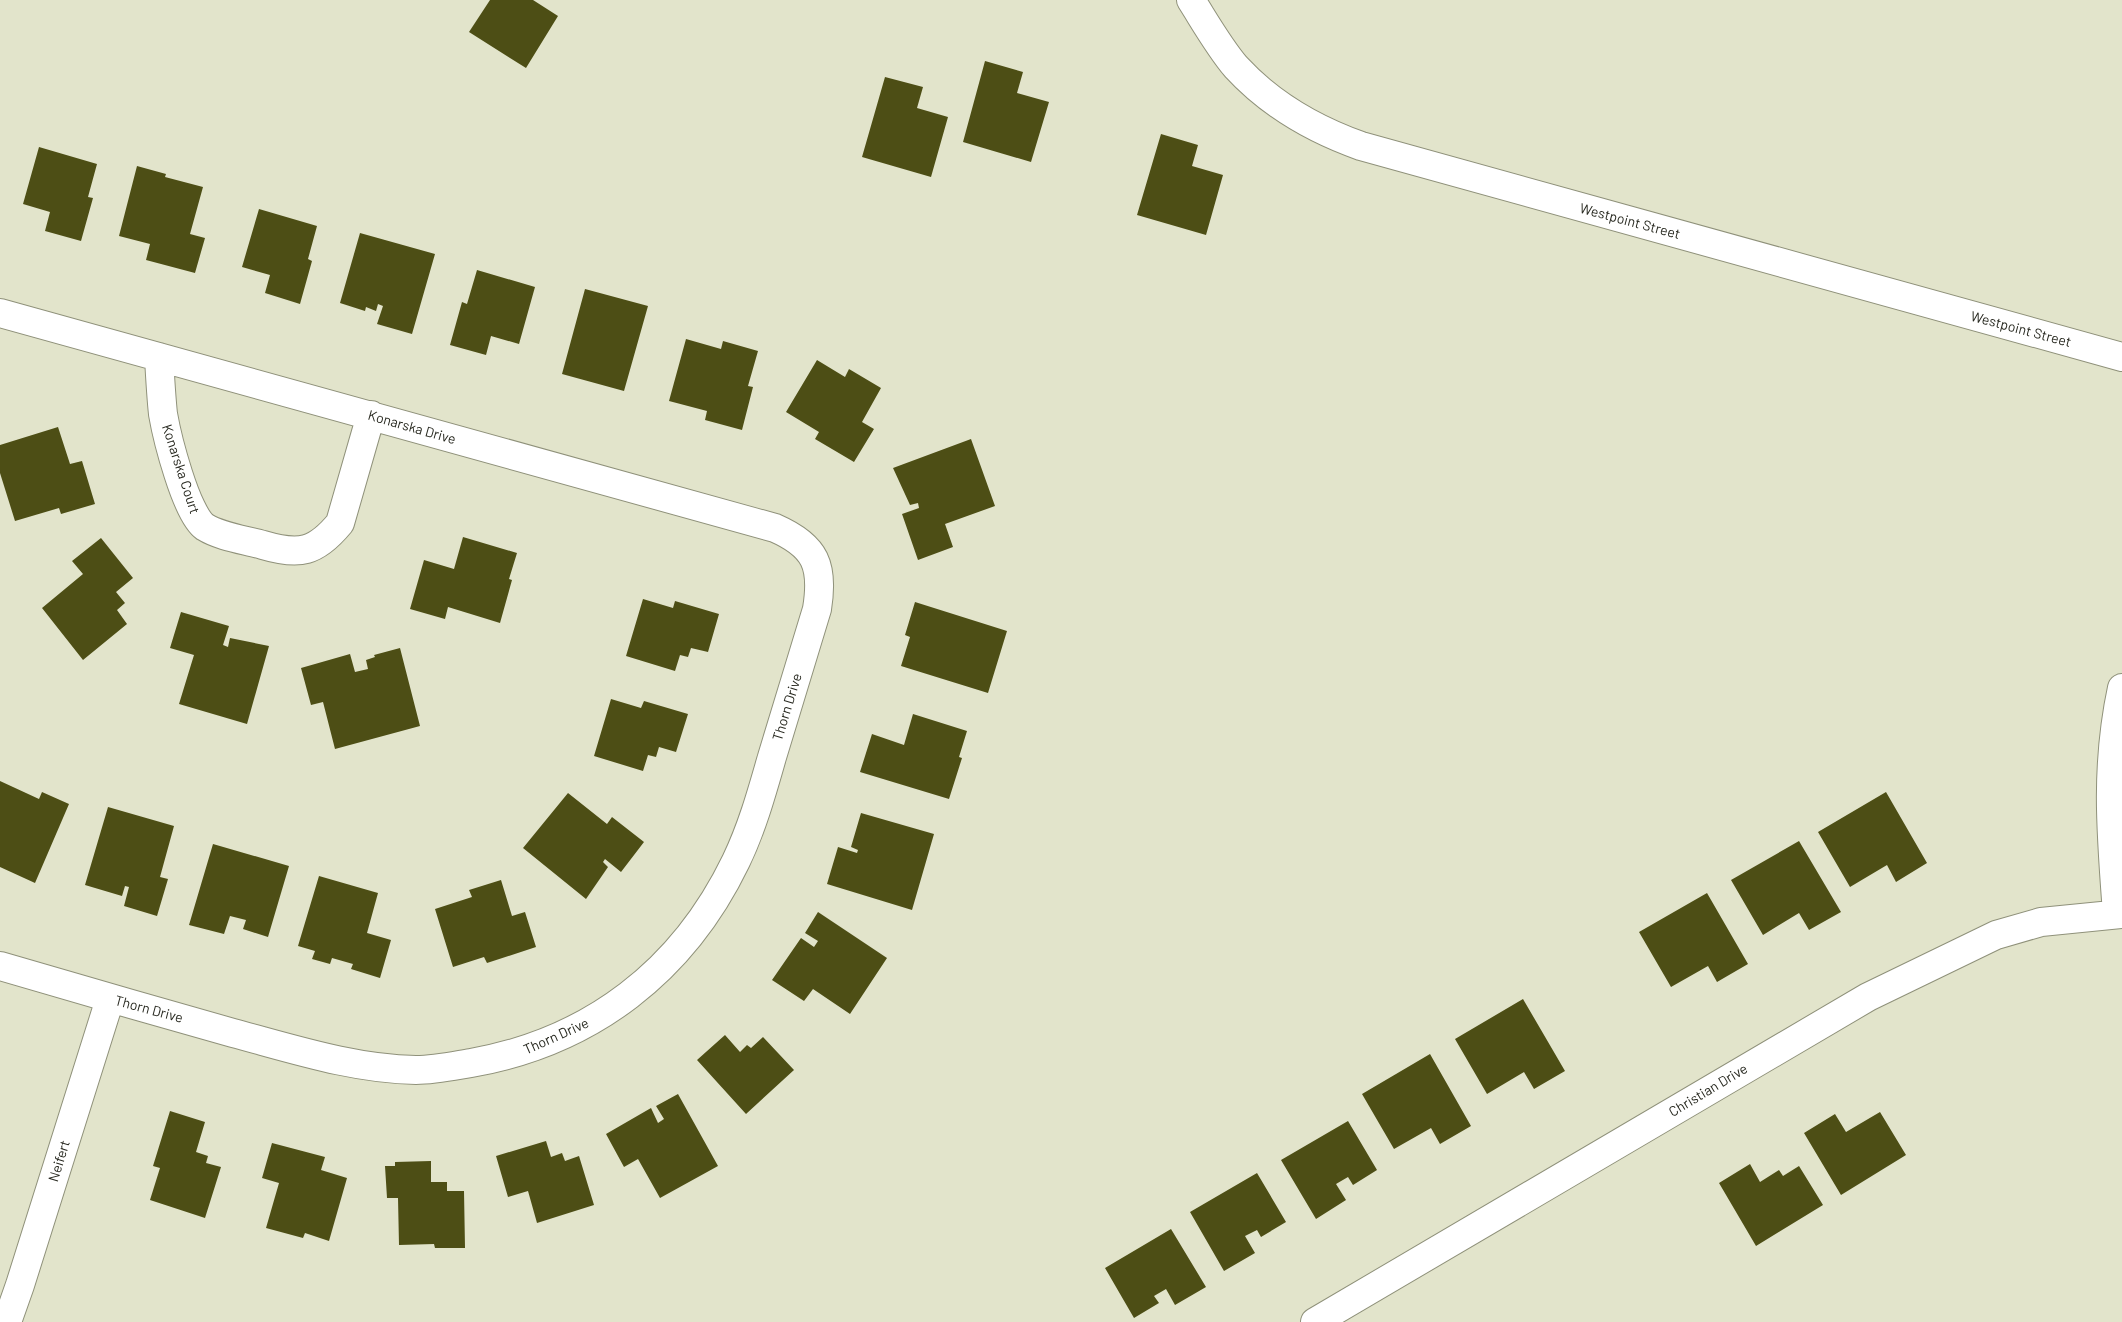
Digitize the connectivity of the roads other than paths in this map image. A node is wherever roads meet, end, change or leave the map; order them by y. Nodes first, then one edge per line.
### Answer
1 (1191, 0) edge
2 (0, 313) edge
3 (159, 357) junction
4 (2122, 357) edge
5 (371, 415) junction
6 (814, 558) joint
7 (2122, 688) edge
8 (2120, 914) edge
9 (0, 966) edge
10 (110, 999) junction
11 (7, 1322) edge
12 (1315, 1322) edge

1 - 4 street, Westpoint Street
2 - 3 street, Konarska Drive
3 - 5 street, Konarska Drive
3 - 5 street, Konarska Court
5 - 6 street, Konarska Drive
6 - 10 street, Thorn Drive
7 - 8 street
8 - 12 street, Christian Drive
9 - 10 street, Thorn Drive
10 - 11 street, Neifert

